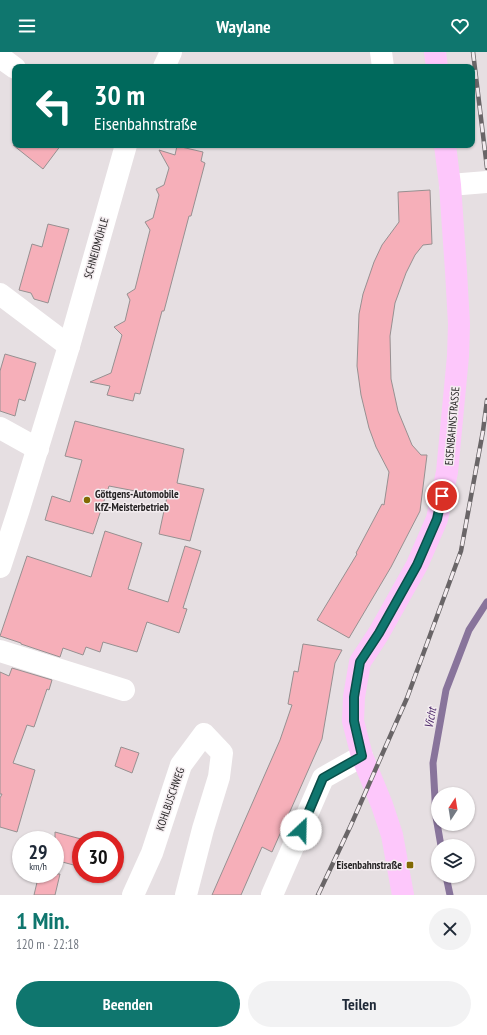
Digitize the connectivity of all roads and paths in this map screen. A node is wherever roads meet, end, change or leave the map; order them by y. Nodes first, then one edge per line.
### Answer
1 (171, 52) edge
2 (381, 52) edge
3 (435, 52) edge
4 (0, 57) edge
5 (165, 64) edge
6 (383, 64) edge
7 (437, 64) edge
8 (12, 66) edge
9 (123, 148) edge
10 (445, 148) edge
11 (487, 182) edge
12 (450, 185) junction
13 (0, 294) edge
14 (69, 346) junction
15 (0, 428) edge
16 (38, 449) junction
17 (0, 567) edge
18 (0, 651) edge
19 (124, 690) dead end
20 (362, 756) junction
21 (133, 895) edge
22 (186, 895) edge
23 (272, 895) edge
24 (403, 895) edge

1 - 5 street
2 - 6 street
3 - 7 main road
4 - 8 street
9 - 14 street, SCHNEIDMÜHLE
10 - 12 main road, EISENBAHNSTRASSE
11 - 12 street
12 - 20 main road, EISENBAHNSTRASSE
13 - 14 street
14 - 16 street, SCHNEIDMÜHLE
15 - 16 street
16 - 17 street, SCHNEIDMÜHLE
18 - 19 street
20 - 23 street
20 - 24 main road, EISENBAHNSTRASSE
21 - 22 street, KOHLBUSCHWEG

